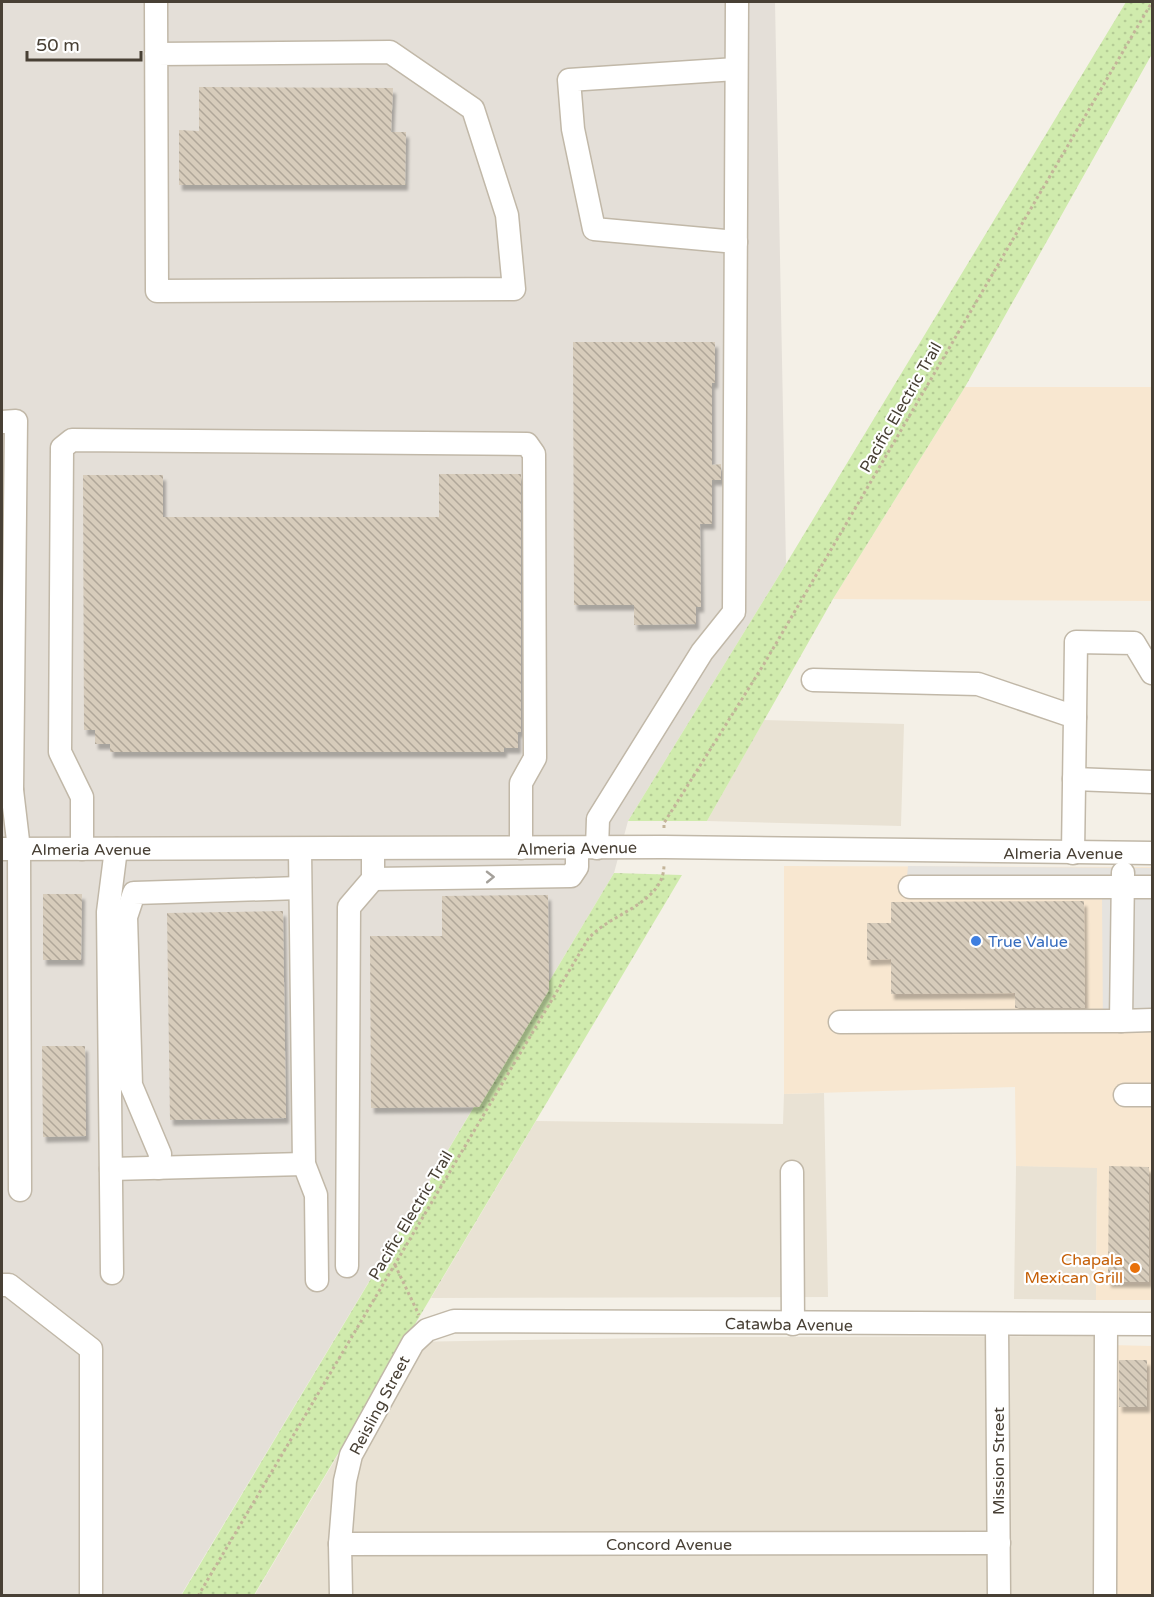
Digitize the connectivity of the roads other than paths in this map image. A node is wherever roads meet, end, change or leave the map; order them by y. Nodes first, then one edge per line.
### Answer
1 (156, 2) edge
2 (737, 2) edge
3 (156, 54) junction
4 (736, 69) junction
5 (736, 242) junction
6 (2, 422) edge
7 (1152, 673) edge
8 (813, 680) dead end
9 (1075, 717) junction
10 (1074, 779) junction
11 (1152, 782) edge
12 (7, 790) edge
13 (521, 848) junction
14 (587, 848) junction
15 (10, 849) edge
16 (82, 849) junction
17 (116, 849) junction
18 (300, 850) junction
19 (373, 850) junction
20 (1002, 853) junction
21 (1073, 853) junction
22 (1122, 853) junction
23 (1152, 853) edge
24 (373, 879) junction
25 (1002, 886) junction
26 (1123, 886) junction
27 (910, 887) dead end
28 (1152, 887) edge
29 (300, 888) junction
30 (1152, 1020) edge
31 (1121, 1021) junction
32 (840, 1022) dead end
33 (10, 1036) edge
34 (1125, 1095) dead end
35 (1152, 1095) edge
36 (304, 1164) junction
37 (159, 1168) junction
38 (111, 1169) junction
39 (792, 1172) dead end
40 (20, 1190) dead end
41 (347, 1266) dead end
42 (112, 1273) dead end
43 (317, 1280) dead end
44 (2, 1286) edge
45 (793, 1324) junction
46 (1152, 1324) edge
47 (1107, 1325) junction
48 (997, 1326) junction
49 (427, 1330) joint
50 (999, 1543) junction
51 (340, 1544) junction
52 (92, 1596) edge
53 (341, 1596) edge
54 (999, 1596) edge
55 (1105, 1596) edge

1 - 3 street
2 - 4 street
3 - 3 street
4 - 5 street
4 - 5 street
5 - 14 street
6 - 12 street
7 - 9 street
8 - 9 street
9 - 10 street
10 - 11 street
10 - 21 street
12 - 15 street
13 - 14 street, Almeria Avenue
13 - 16 street
13 - 19 street, Almeria Avenue
14 - 20 street, Almeria Avenue
24 -> 14 street
15 - 16 street, Almeria Avenue
15 - 33 street
16 - 17 street, Almeria Avenue
17 - 18 street, Almeria Avenue
17 - 38 street
18 - 19 street, Almeria Avenue
18 - 29 street
19 - 24 street
20 - 21 street, Almeria Avenue
20 - 25 street
21 - 22 street, Almeria Avenue
22 - 23 street, Almeria Avenue
22 - 26 street
24 - 41 street
25 - 26 street
25 - 27 street
26 - 28 street
26 - 31 street
29 - 36 street
29 - 37 street
30 - 31 street
31 - 32 street
33 - 40 street
34 - 35 street
36 - 37 street
36 - 43 street
37 - 38 street
38 - 42 street
39 - 45 street
44 - 52 street
45 - 48 street, Catawba Avenue
45 - 49 street, Catawba Avenue
46 - 47 street, Catawba Avenue
47 - 48 street, Catawba Avenue
47 - 55 street
48 - 50 street, Mission Street
49 - 51 street, Reisling Street
50 - 51 street, Concord Avenue
50 - 54 street, Mission Street
51 - 53 street, Reisling Street

